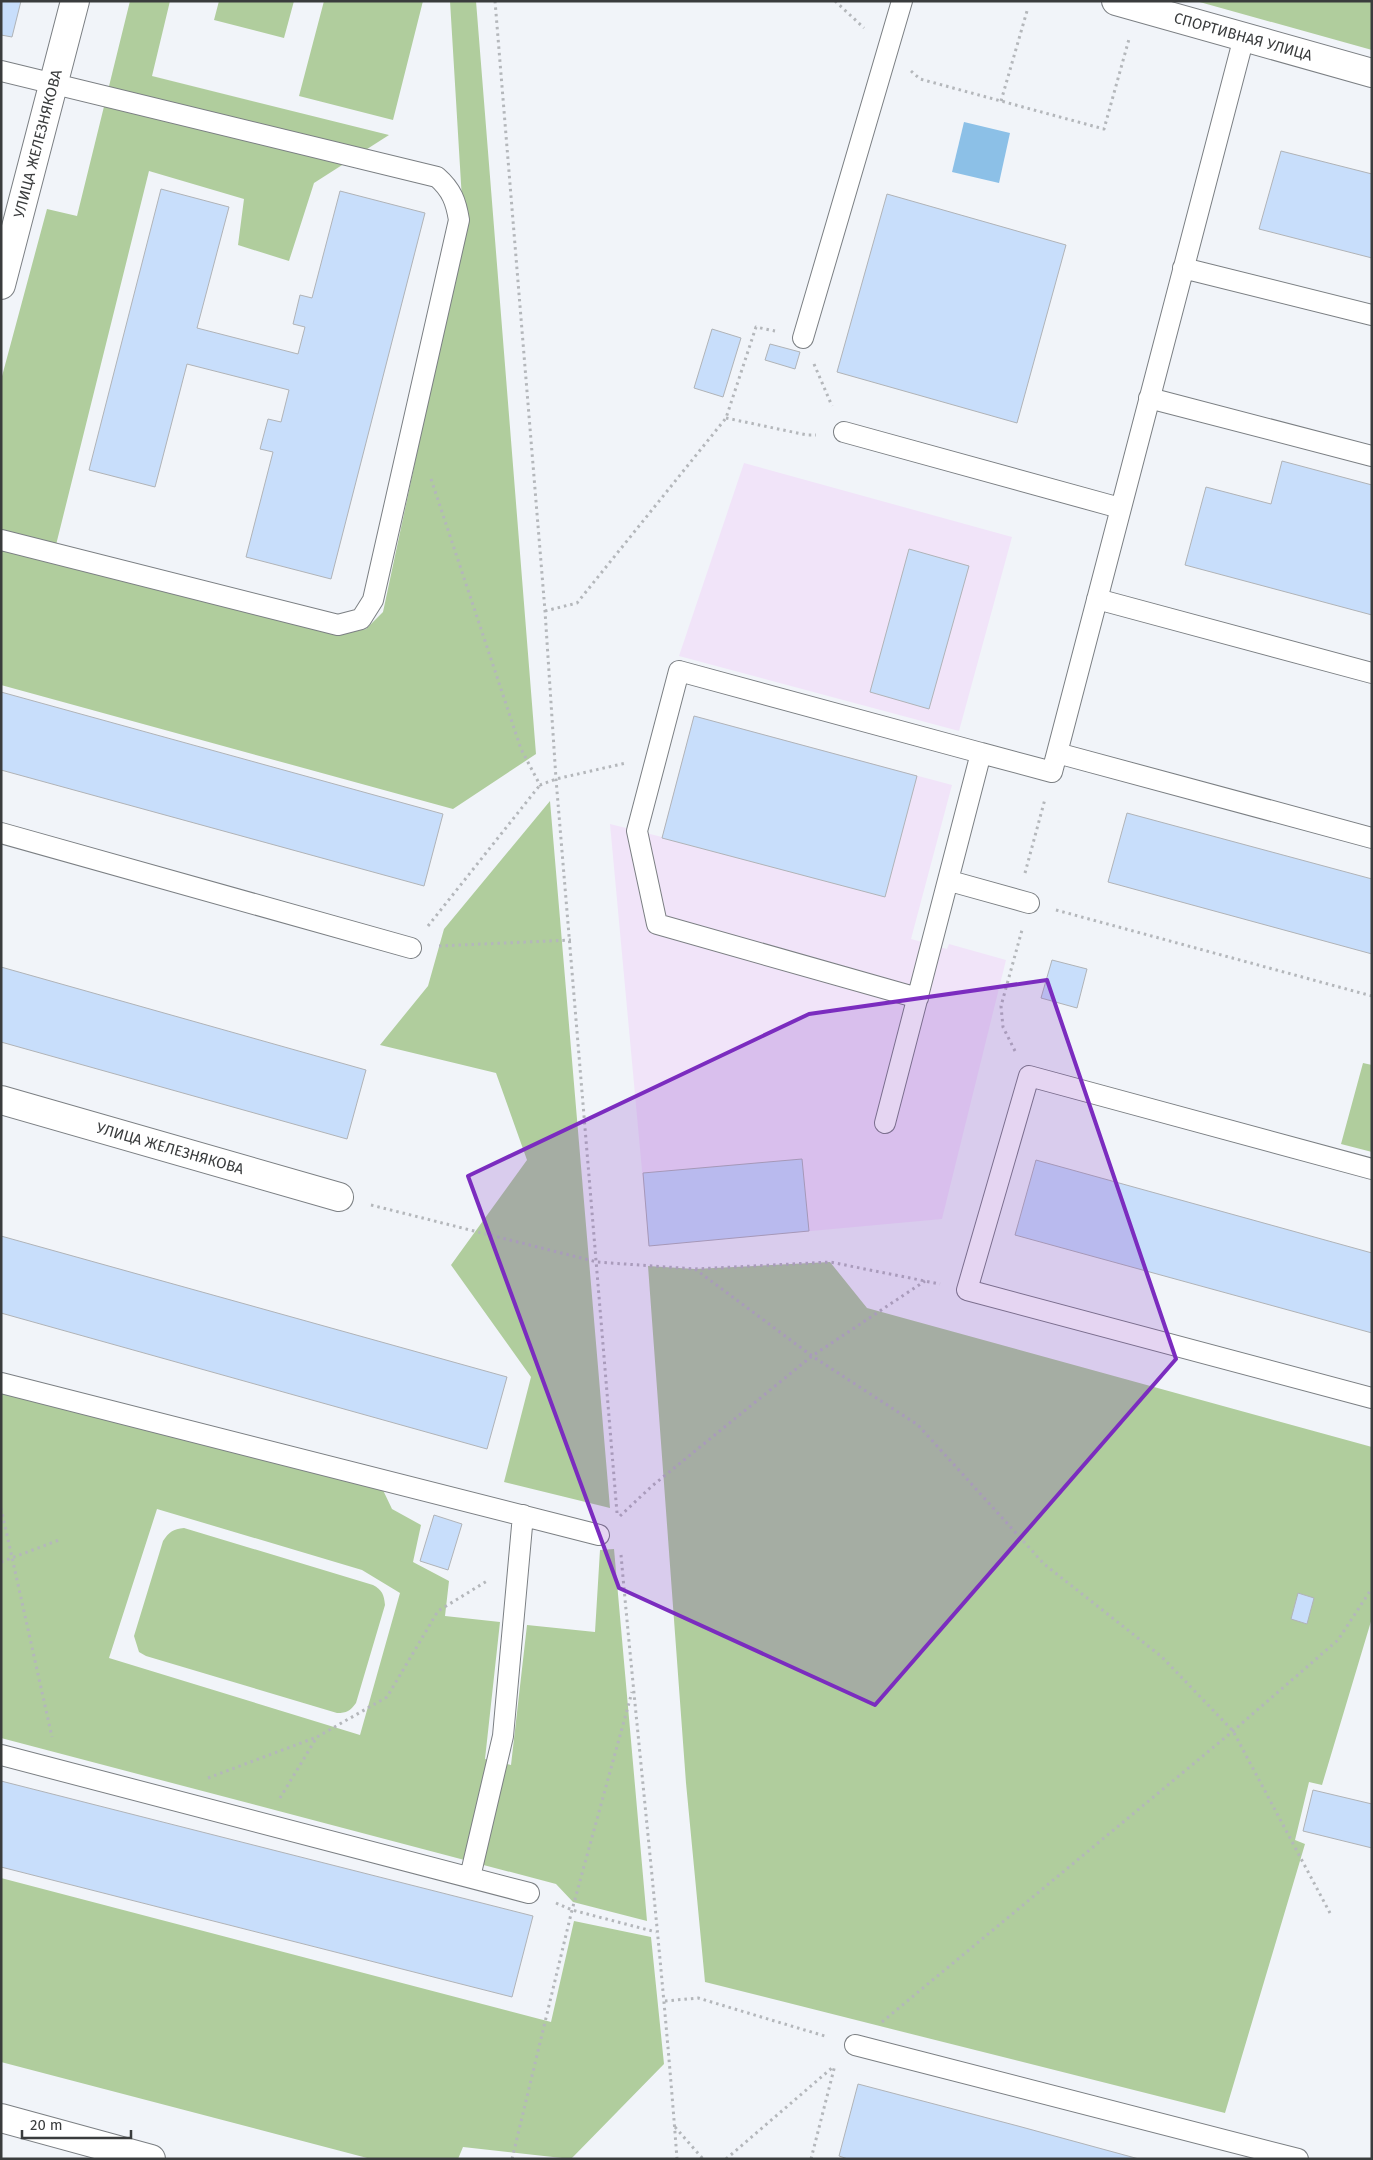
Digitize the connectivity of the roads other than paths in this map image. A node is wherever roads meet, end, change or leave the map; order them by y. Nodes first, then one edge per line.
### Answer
1 (75, 1) edge
2 (902, 1) edge
3 (1116, 1) edge
4 (1244, 37) junction
5 (1, 71) edge
6 (1372, 73) edge
7 (53, 85) junction
8 (1183, 268) junction
9 (1, 285) edge
10 (1372, 315) edge
11 (803, 338) road end
12 (1149, 398) junction
13 (844, 432) road end
14 (1372, 456) edge
15 (1120, 508) junction
16 (1, 540) edge
17 (1097, 599) junction
18 (1372, 673) edge
19 (981, 753) junction
20 (1054, 763) junction
21 (1, 833) edge
22 (1372, 838) edge
23 (950, 881) junction
24 (1024, 901) road end
25 (411, 948) road end
26 (918, 998) junction
27 (1, 1100) edge
28 (885, 1123) dead end
29 (1372, 1169) edge
30 (339, 1197) road end
31 (1, 1382) edge
32 (1372, 1398) edge
33 (524, 1515) junction
34 (599, 1535) dead end
35 (1, 1755) edge
36 (470, 1877) junction
37 (529, 1893) road end
38 (855, 2045) road end
39 (1, 2118) edge
40 (151, 2159) edge
41 (1298, 2159) edge

1 - 7 street, УЛИЦА ЖЕЛЕЗНЯКОВА
2 - 11 lane
3 - 4 street, СПОРТИВНАЯ УЛИЦА
4 - 6 street, СПОРТИВНАЯ УЛИЦА
4 - 8 lane
5 - 7 lane
7 - 9 street, УЛИЦА ЖЕЛЕЗНЯКОВА
7 - 16 lane
8 - 10 lane
8 - 12 lane
12 - 14 lane
12 - 15 lane
13 - 15 lane
15 - 17 lane
17 - 18 lane
17 - 20 lane
19 - 20 lane
19 - 23 lane
19 - 26 lane
20 - 22 lane
21 - 25 lane
23 - 24 lane
23 - 26 lane
26 - 28 lane
27 - 30 street, УЛИЦА ЖЕЛЕЗНЯКОВА
29 - 32 lane
31 - 33 lane
33 - 34 lane
33 - 36 lane
35 - 36 lane
36 - 37 lane
38 - 41 lane
39 - 40 street

